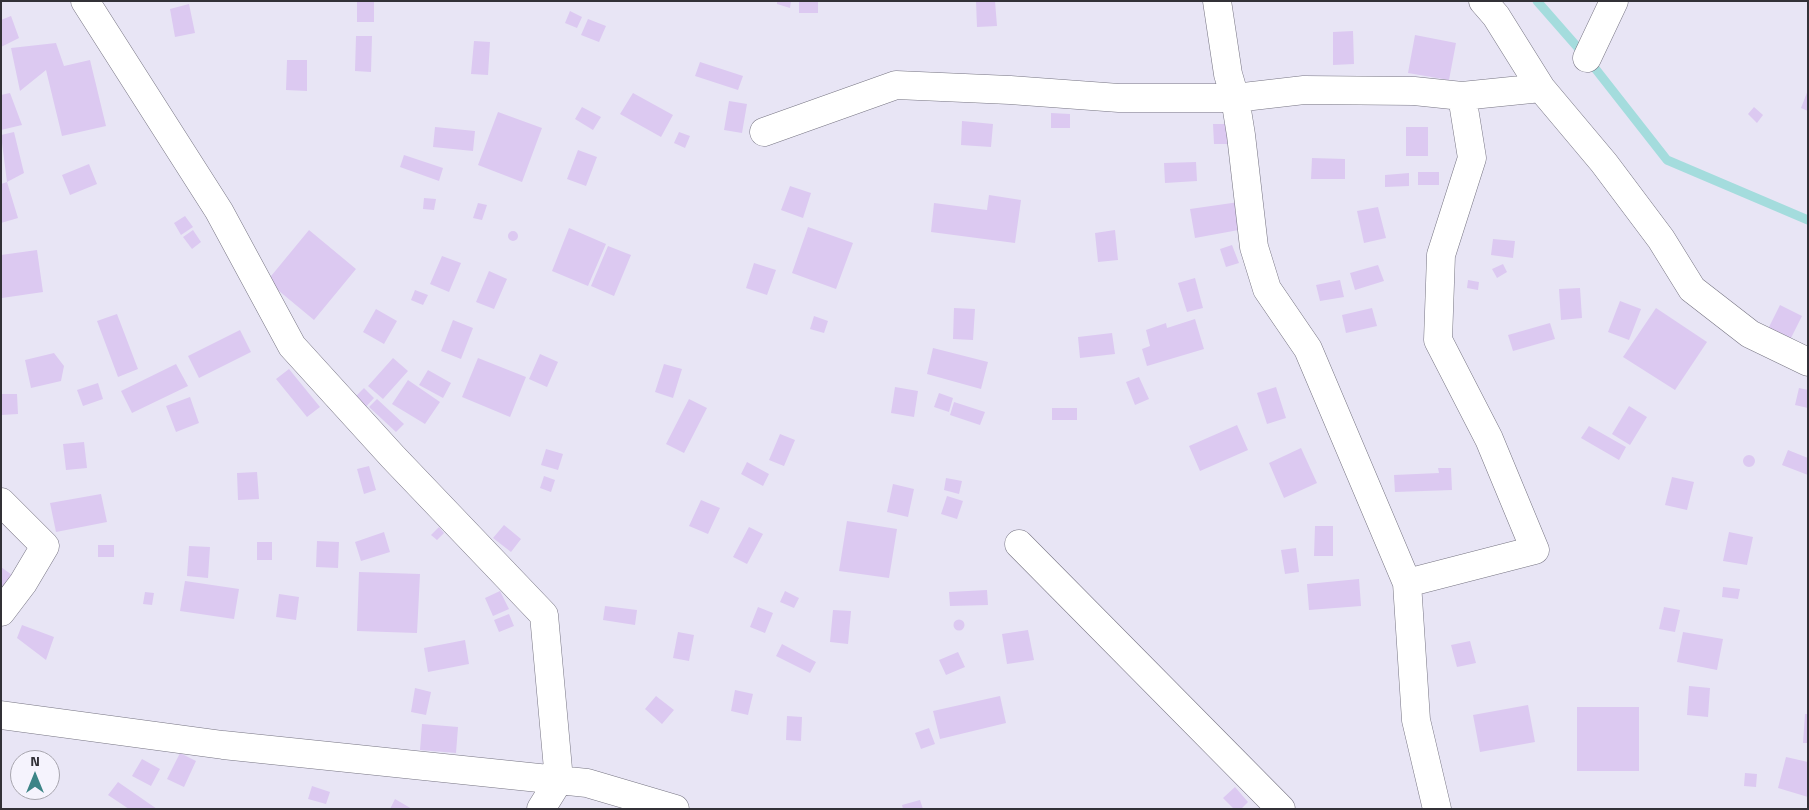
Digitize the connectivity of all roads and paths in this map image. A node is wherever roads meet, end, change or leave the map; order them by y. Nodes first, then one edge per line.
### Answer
1 (85, 1) edge
2 (1217, 1) edge
3 (1483, 1) edge
4 (1614, 1) edge
5 (1587, 58) dead end
6 (1540, 88) junction
7 (1462, 96) junction
8 (1235, 98) junction
9 (764, 132) dead end
10 (1808, 362) edge
11 (1, 502) edge
12 (1019, 544) dead end
13 (1407, 583) junction
14 (1, 612) edge
15 (1, 715) edge
16 (559, 780) junction
17 (541, 809) edge
18 (675, 809) edge
19 (1281, 809) edge
20 (1437, 809) edge

1 - 16 street
2 - 8 street
3 - 6 street
4 - 5 street
6 - 7 street
6 - 10 street
7 - 8 street
7 - 13 street
8 - 9 street
8 - 13 street
11 - 14 street
12 - 19 street
13 - 20 street
15 - 16 street
16 - 17 street
16 - 18 street

